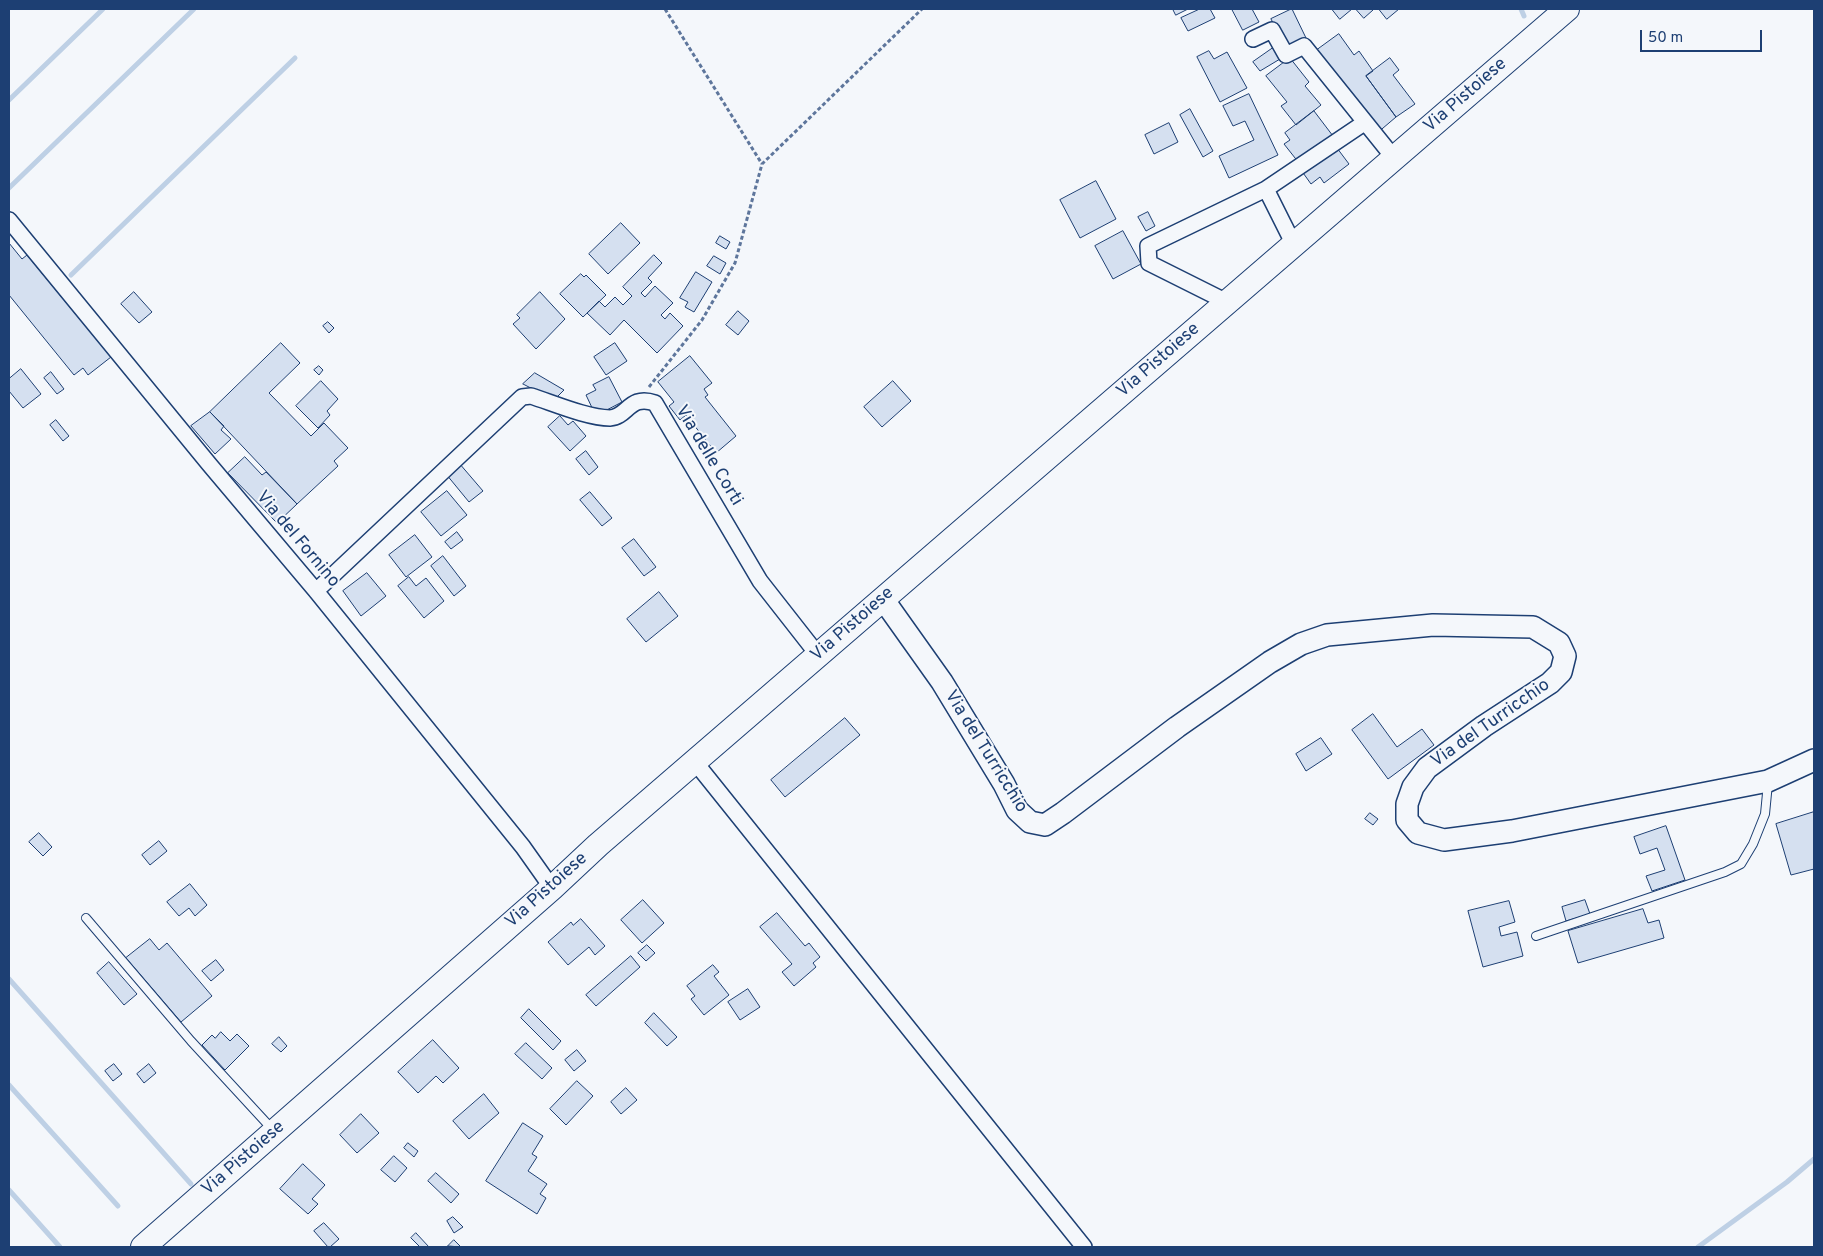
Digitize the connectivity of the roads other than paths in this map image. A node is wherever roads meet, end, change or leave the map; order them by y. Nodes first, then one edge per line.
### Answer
1 (1567, 9) edge
2 (1253, 38) dead end
3 (1364, 122) junction
4 (1394, 158) junction
5 (1266, 189) junction
6 (9, 220) edge
7 (1294, 245) junction
8 (1227, 302) junction
9 (316, 591) junction
10 (882, 599) junction
11 (818, 655) junction
12 (1814, 760) edge
13 (695, 762) junction
14 (1768, 781) junction
15 (552, 888) junction
16 (86, 918) dead end
17 (1536, 936) dead end
18 (274, 1132) junction
19 (143, 1247) edge
20 (1084, 1247) edge

1 - 4 main road, Via Pistoiese
2 - 3 street
3 - 4 street
3 - 5 street
4 - 7 main road, Via Pistoiese
5 - 7 street
5 - 8 street
6 - 9 street, Via del Fornino
7 - 8 main road, Via Pistoiese
8 - 10 main road, Via Pistoiese
9 - 11 street, Via delle Corti
9 - 15 street, Via del Fornino
10 - 11 main road, Via Pistoiese
10 - 14 street, Via del Turricchio
11 - 13 main road, Via Pistoiese
12 - 14 street, Via del Turricchio
13 - 15 main road, Via Pistoiese
13 - 20 street
14 - 17 lane
15 - 18 main road, Via Pistoiese
16 - 18 lane
18 - 19 main road, Via Pistoiese

